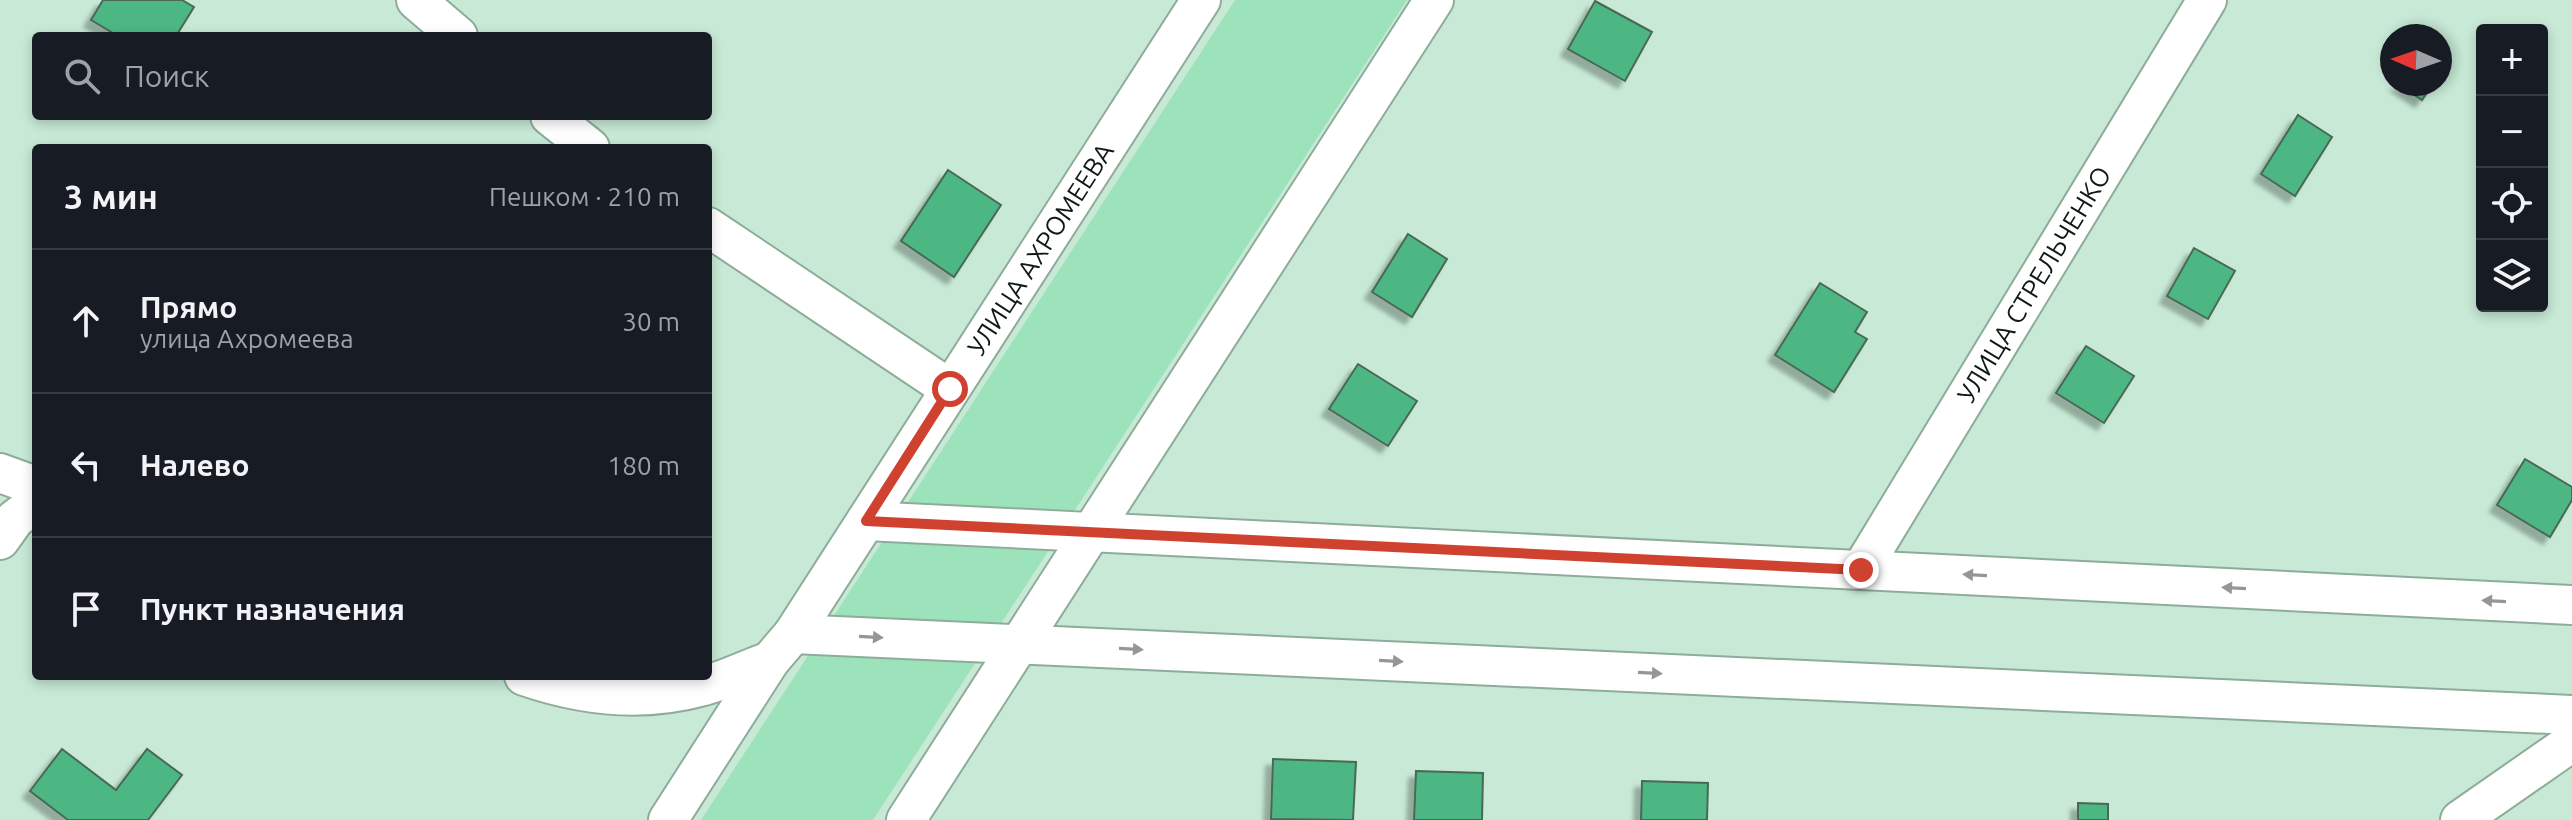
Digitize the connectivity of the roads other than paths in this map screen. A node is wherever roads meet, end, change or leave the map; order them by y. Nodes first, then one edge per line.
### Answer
1 (416, 0) edge
2 (1201, 0) edge
3 (1434, 0) edge
4 (2207, 0) edge
5 (453, 32) edge
6 (555, 120) edge
7 (585, 144) edge
8 (712, 230) edge
9 (950, 389) junction
10 (0, 473) edge
11 (32, 485) edge
12 (32, 506) edge
13 (866, 521) junction
14 (1091, 532) junction
15 (0, 540) edge
16 (1861, 570) junction
17 (2572, 605) edge
18 (1019, 644) junction
19 (782, 648) junction
20 (535, 680) edge
21 (2572, 715) edge
22 (2572, 742) edge
23 (668, 820) edge
24 (906, 820) edge
25 (2460, 820) edge

1 - 5 street
2 - 9 street, УЛИЦА АХРОМЕЕВА
3 - 14 street
4 - 16 street, УЛИЦА СТРЕЛЬЧЕНКО
6 - 7 street
8 - 9 street
9 - 13 street, УЛИЦА АХРОМЕЕВА
10 - 11 street
12 - 15 street
13 - 14 street
13 - 19 street, УЛИЦА АХРОМЕЕВА
14 - 16 street
14 - 18 street
17 -> 16 street
19 -> 18 street
18 -> 21 street
18 - 24 street
19 - 20 street
19 - 23 street, УЛИЦА АХРОМЕЕВА
22 - 25 street

